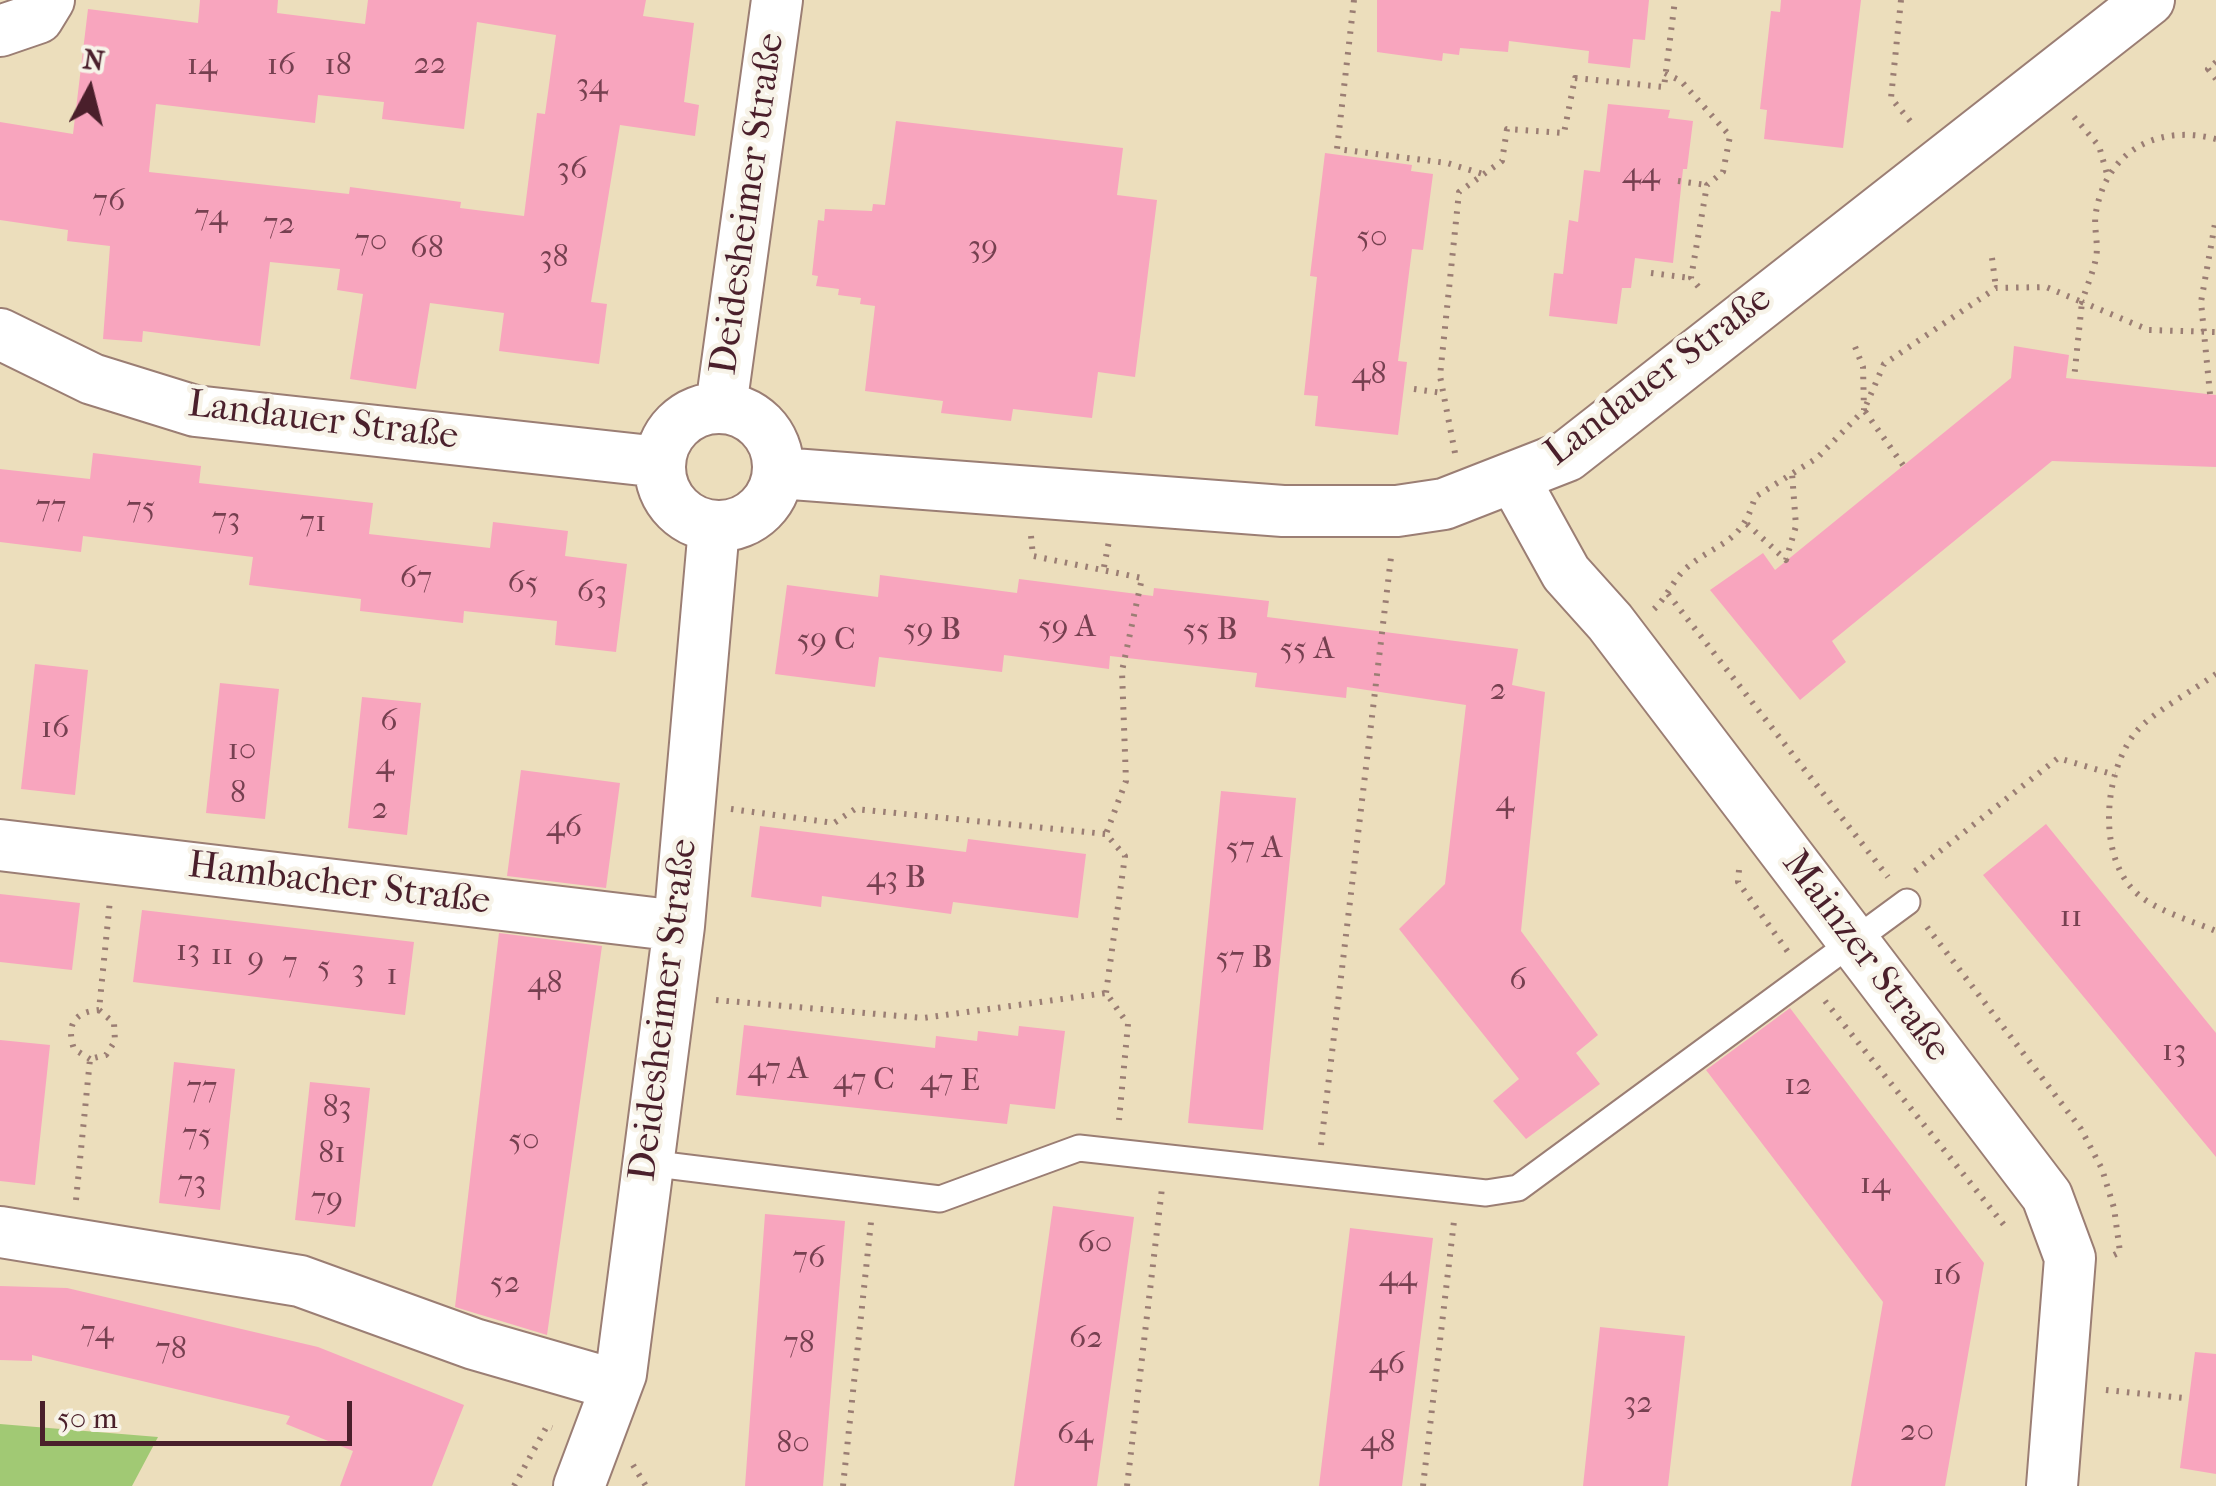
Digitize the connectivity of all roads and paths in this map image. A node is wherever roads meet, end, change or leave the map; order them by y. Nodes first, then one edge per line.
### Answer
1 (49, 0) edge
2 (777, 0) edge
3 (1354, 0) edge
4 (1675, 0) edge
5 (1901, 0) edge
6 (2149, 0) edge
7 (0, 31) edge
8 (2216, 62) edge
9 (1665, 73) junction
10 (2216, 79) edge
11 (2043, 82) junction
12 (2216, 139) edge
13 (1944, 163) junction
14 (1484, 174) junction
15 (2108, 175) junction
16 (1678, 180) dead end
17 (1707, 185) junction
18 (2216, 218) edge
19 (1992, 258) dead end
20 (1652, 273) dead end
21 (1691, 278) junction
22 (1996, 288) junction
23 (1706, 296) dead end
24 (2082, 302) junction
25 (2216, 332) edge
26 (2206, 333) junction
27 (0, 334) edge
28 (1854, 344) dead end
29 (2074, 378) dead end
30 (1414, 388) dead end
31 (1443, 393) junction
32 (2210, 394) dead end
33 (721, 407) junction
34 (1864, 410) junction
35 (660, 462) junction
36 (1903, 466) dead end
37 (779, 472) junction
38 (1792, 473) junction
39 (1514, 479) junction
40 (1464, 498) junction
41 (1397, 511) junction
42 (1747, 524) junction
43 (714, 527) junction
44 (1031, 535) dead end
45 (1109, 539) dead end
46 (1104, 567) junction
47 (1668, 594) junction
48 (1610, 622) junction
49 (2216, 674) edge
50 (2115, 775) junction
51 (689, 804) junction
52 (1106, 834) junction
53 (0, 845) edge
54 (114, 858) junction
55 (1740, 862) dead end
56 (1910, 875) dead end
57 (1902, 894) joint
58 (678, 926) junction
59 (2216, 932) edge
60 (1853, 942) junction
61 (1805, 976) junction
62 (1106, 993) junction
63 (670, 996) junction
64 (99, 1010) junction
65 (90, 1059) junction
66 (1116, 1152) junction
67 (1166, 1157) junction
68 (648, 1163) junction
69 (1318, 1174) junction
70 (1458, 1190) junction
71 (875, 1191) junction
72 (0, 1232) edge
73 (72, 1241) junction
74 (2019, 1244) dead end
75 (616, 1386) junction
76 (2090, 1388) dead end
77 (2184, 1398) dead end
78 (547, 1426) dead end
79 (514, 1486) edge
80 (579, 1486) edge
81 (843, 1486) edge
82 (1128, 1486) edge
83 (1423, 1486) edge
84 (2052, 1486) edge

1 - 7 street
2 - 33 street, Deidesheimer Straße
3 - 14 path
4 - 9 path
5 - 13 path
6 - 11 street, Landauer Straße
8 - 10 path
9 - 14 path
9 - 17 path
11 - 13 street, Landauer Straße
11 - 15 path
12 - 15 path
13 - 39 street, Landauer Straße
14 - 31 path
15 - 24 path
16 - 17 path
17 - 21 path
18 - 26 path
19 - 22 path
20 - 21 path
21 - 23 path
22 - 24 path
22 - 34 path
24 - 26 path
24 - 29 path
25 - 26 path
26 - 32 path
27 - 35 street, Landauer Straße
28 - 34 path
30 - 31 path
31 - 40 path
33 - 35 street
33 - 37 street
34 - 36 path
34 - 38 path
35 - 43 street
37 - 41 street, Landauer Straße
37 - 43 street
38 - 42 path
38 - 42 path
39 - 40 street, Landauer Straße
39 - 48 street, Mainzer Straße
40 - 41 street, Landauer Straße
41 - 69 path
42 - 47 path
43 - 51 street, Deidesheimer Straße
44 - 46 path
45 - 46 path
46 - 52 path
47 - 48 path
47 - 57 path
48 - 60 street, Mainzer Straße
49 - 50 path
50 - 56 path
50 - 59 path
51 - 52 path
51 - 58 street, Deidesheimer Straße
52 - 62 path
53 - 54 street, Hambacher Straße
54 - 58 street, Hambacher Straße
54 - 64 path
55 - 61 path
57 - 60 lane
58 - 63 street, Deidesheimer Straße
60 - 61 lane
60 - 84 street, Mainzer Straße
61 - 70 lane
61 - 74 path
62 - 63 path
62 - 66 path
63 - 68 street, Deidesheimer Straße
64 - 65 path
64 - 65 path
65 - 73 path
66 - 67 lane
66 - 71 lane
67 - 69 lane
67 - 82 path
68 - 71 lane
68 - 75 street, Deidesheimer Straße
69 - 70 lane
70 - 83 path
71 - 81 path
72 - 73 street
73 - 75 street
75 - 80 street, Deidesheimer Straße
76 - 77 path
78 - 79 path

